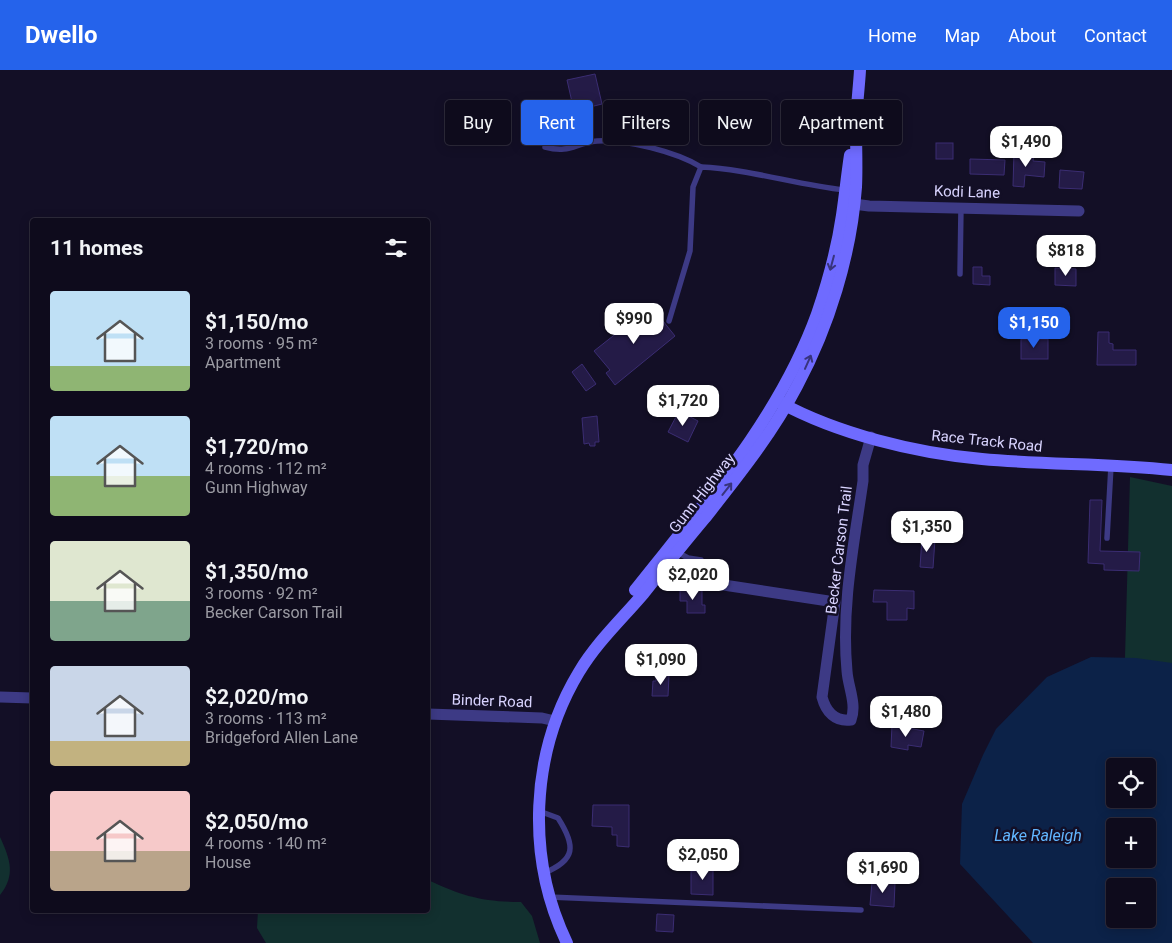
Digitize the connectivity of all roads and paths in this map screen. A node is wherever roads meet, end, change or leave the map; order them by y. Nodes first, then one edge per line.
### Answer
1 (860, 70) edge
2 (858, 100) edge
3 (853, 145) edge
4 (856, 145) edge
5 (545, 147) dead end
6 (701, 167) junction
7 (845, 190) junction
8 (854, 204) junction
9 (961, 207) junction
10 (1079, 211) dead end
11 (960, 274) dead end
12 (669, 321) dead end
13 (782, 403) junction
14 (871, 437) junction
15 (1111, 466) junction
16 (1172, 470) edge
17 (1107, 538) dead end
18 (673, 549) junction
19 (701, 560) dead end
20 (658, 575) junction
21 (604, 636) junction
22 (0, 697) edge
23 (30, 698) edge
24 (430, 714) edge
25 (555, 721) junction
26 (539, 811) junction
27 (544, 873) junction
28 (549, 897) junction
29 (861, 910) dead end
30 (567, 943) edge

1 - 2 main road, Gunn Highway
3 - 7 main road
4 - 8 main road, Gunn Highway
5 - 6 lane
6 - 7 lane
6 - 12 lane
7 -> 13 main road
8 - 9 street, Kodi Lane
13 -> 8 main road, Gunn Highway
9 - 10 street, Kodi Lane
9 - 11 lane
13 - 14 main road, Race Track Road
13 - 18 main road, Gunn Highway
14 - 15 main road, Race Track Road
14 - 20 street, Becker Carson Trail
15 - 16 main road, Race Track Road
15 - 17 lane
18 - 19 lane
18 - 20 main road, Gunn Highway
18 - 21 main road
20 - 21 main road, Gunn Highway
21 - 25 main road, Gunn Highway
22 - 23 street
24 - 25 street, Binder Road
25 - 26 main road, Gunn Highway
26 - 27 main road, Gunn Highway
26 - 27 lane
27 - 28 main road, Gunn Highway
28 - 29 lane
28 - 30 main road, Gunn Highway

